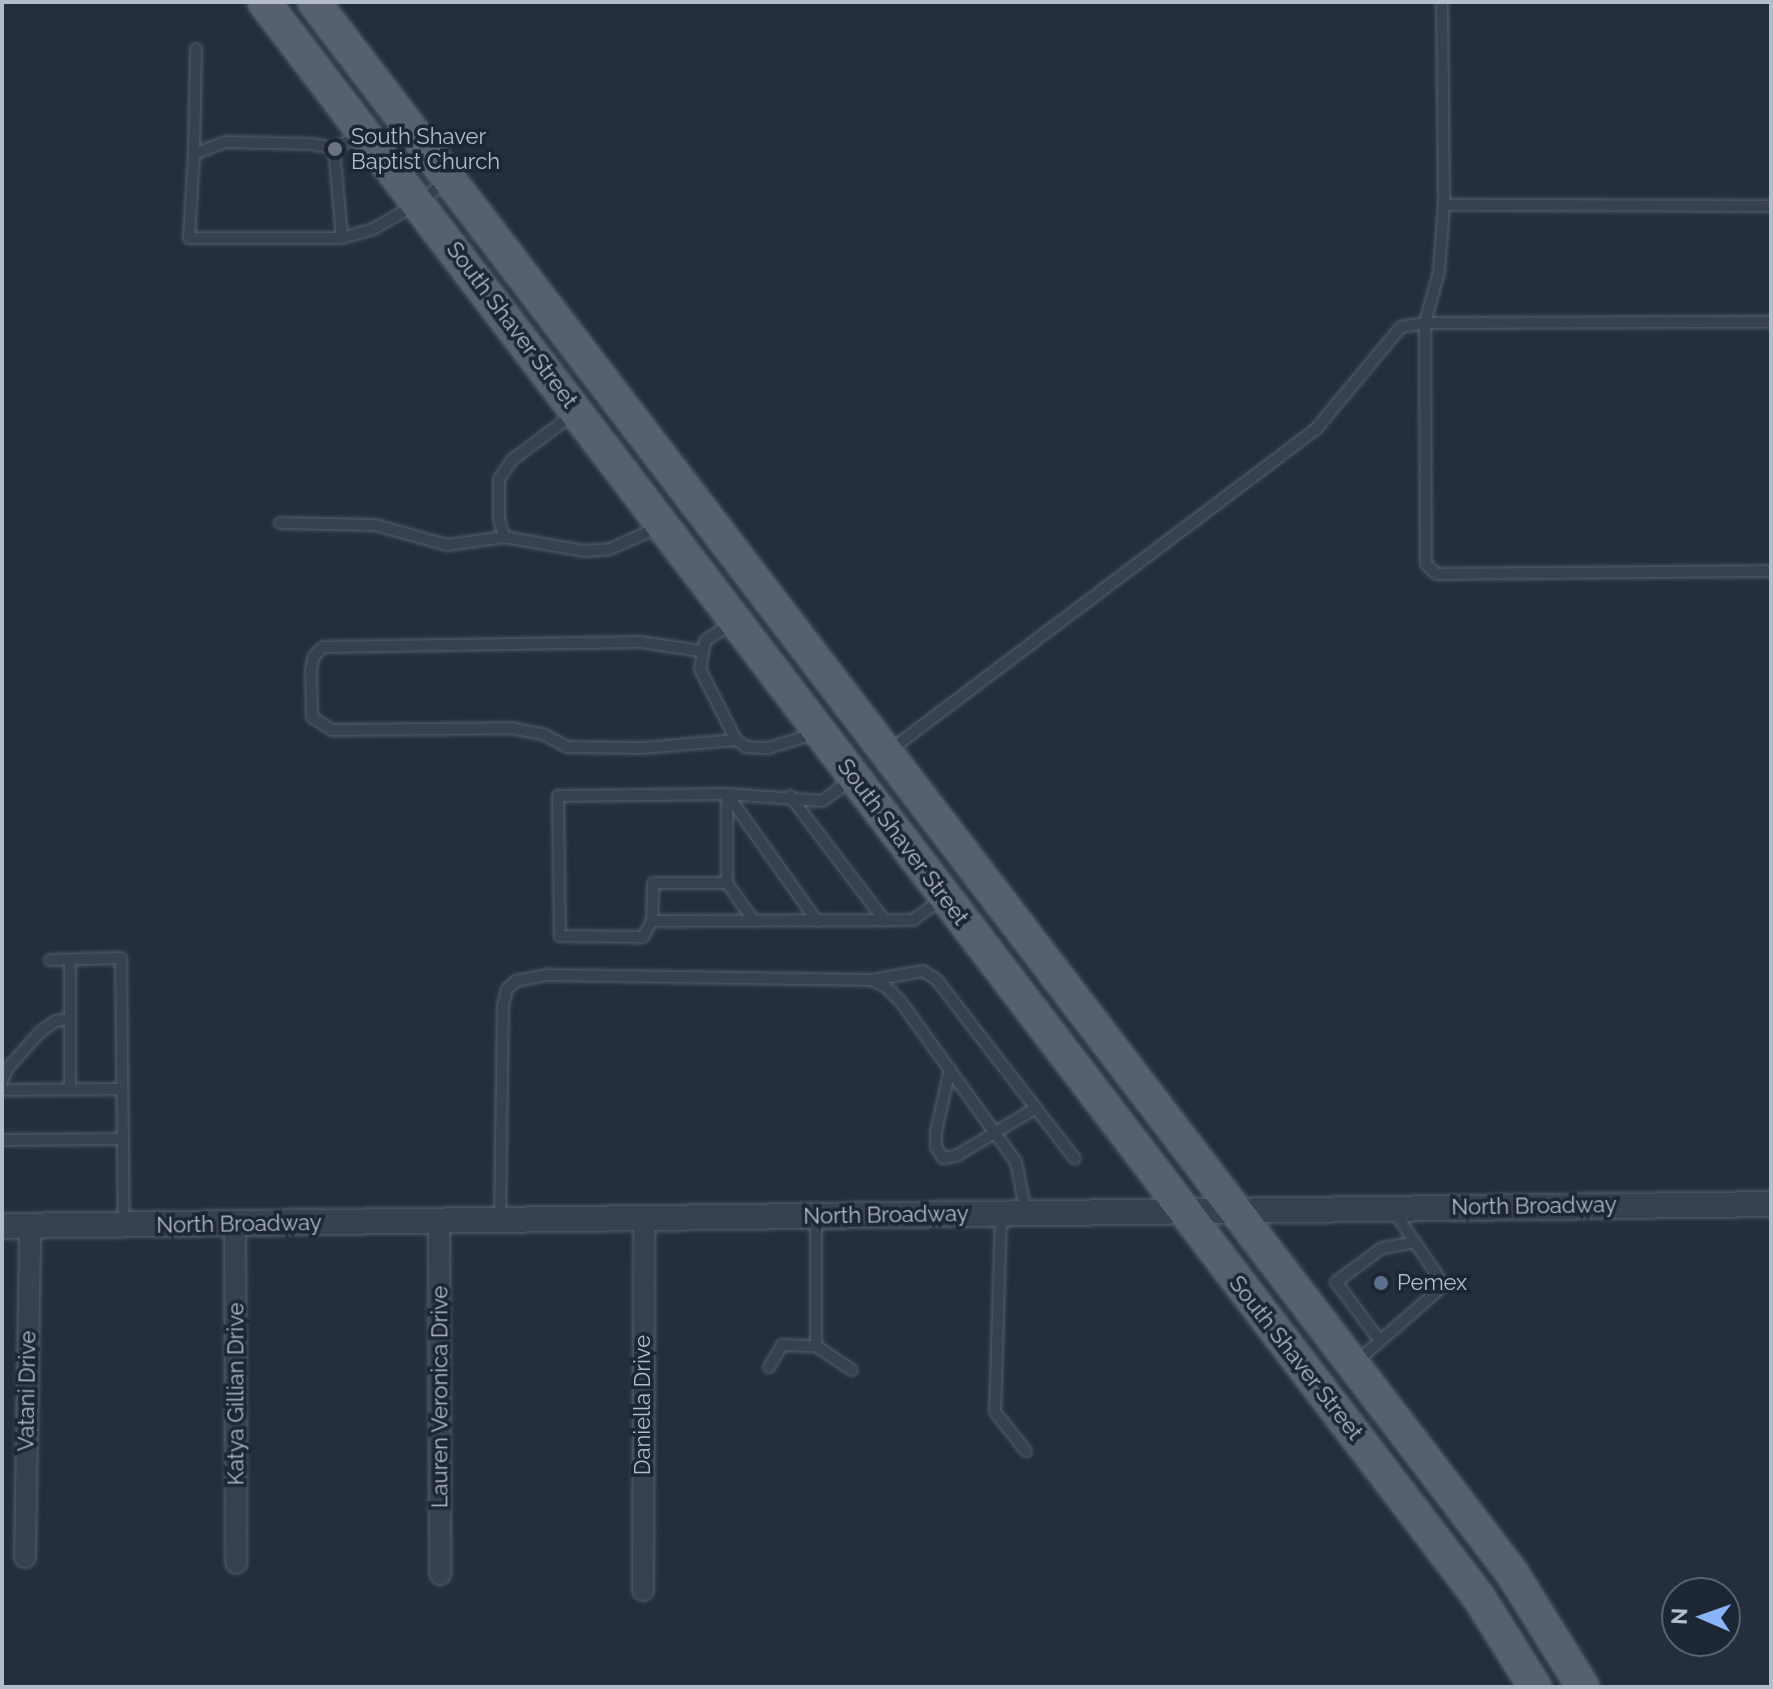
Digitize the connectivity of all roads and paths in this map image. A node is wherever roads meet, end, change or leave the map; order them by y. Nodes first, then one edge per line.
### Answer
1 (264, 2) edge
2 (314, 2) edge
3 (1442, 2) edge
4 (196, 49) dead end
5 (366, 133) junction
6 (334, 148) junction
7 (194, 154) junction
8 (448, 180) junction
9 (419, 203) junction
10 (1444, 205) junction
11 (1771, 206) edge
12 (342, 238) junction
13 (1771, 322) edge
14 (1425, 323) junction
15 (609, 390) junction
16 (577, 411) junction
17 (280, 523) dead end
18 (663, 525) junction
19 (504, 537) junction
20 (1771, 571) edge
21 (769, 596) junction
22 (735, 621) junction
23 (701, 651) junction
24 (820, 732) junction
25 (736, 740) junction
26 (887, 752) junction
27 (854, 778) junction
28 (727, 794) junction
29 (790, 796) junction
30 (727, 883) junction
31 (945, 897) junction
32 (652, 921) junction
33 (754, 921) junction
34 (817, 921) junction
35 (885, 921) junction
36 (50, 960) dead end
37 (70, 960) junction
38 (872, 980) junction
39 (70, 1018) junction
40 (950, 1069) junction
41 (2, 1081) edge
42 (70, 1089) junction
43 (122, 1089) junction
44 (2, 1090) edge
45 (1036, 1108) junction
46 (995, 1132) junction
47 (123, 1139) junction
48 (2, 1140) edge
49 (1075, 1159) dead end
50 (1771, 1204) edge
51 (1392, 1209) junction
52 (1184, 1212) junction
53 (1235, 1212) junction
54 (1001, 1214) junction
55 (1026, 1214) junction
56 (816, 1216) junction
57 (644, 1219) junction
58 (439, 1221) junction
59 (500, 1221) junction
60 (124, 1225) junction
61 (235, 1225) junction
62 (2, 1226) edge
63 (30, 1226) junction
64 (1415, 1242) junction
65 (1380, 1341) junction
66 (816, 1346) junction
67 (1354, 1364) junction
68 (769, 1367) dead end
69 (852, 1370) dead end
70 (1026, 1451) dead end
71 (1442, 1480) junction
72 (1408, 1504) junction
73 (25, 1557) dead end
74 (236, 1563) dead end
75 (440, 1574) dead end
76 (643, 1590) dead end
77 (1535, 1687) edge
78 (1583, 1687) edge

1 - 5 main road, South Shaver Street
2 - 8 main road, South Shaver Street
3 - 10 lane
4 - 7 lane
5 - 6 lane
5 - 9 main road, South Shaver Street
6 - 7 lane
6 - 12 lane
7 - 12 lane
8 - 9 lane
8 - 15 main road, South Shaver Street
9 - 12 lane
9 - 16 main road, South Shaver Street
10 - 11 lane
10 - 14 lane
13 - 14 lane
14 - 20 lane
14 - 26 lane
15 - 16 main road
15 - 21 main road, South Shaver Street
16 - 18 main road, South Shaver Street
16 - 19 lane
17 - 19 lane
18 - 19 lane
18 - 22 main road, South Shaver Street
21 - 22 main road
21 - 26 main road, South Shaver Street
22 - 23 lane
22 - 24 main road, South Shaver Street
23 - 25 lane
23 - 25 lane
24 - 25 lane
24 - 27 main road, South Shaver Street
26 - 27 main road
26 - 53 main road, South Shaver Street
27 - 29 lane
27 - 31 main road, South Shaver Street
28 - 29 lane
28 - 30 lane
28 - 32 lane
28 - 34 lane
29 - 35 lane
30 - 32 lane
30 - 33 lane
31 - 35 lane
31 - 52 main road, South Shaver Street
32 - 33 lane
33 - 34 lane
34 - 35 lane
36 - 37 lane
37 - 39 lane
37 - 43 lane
38 - 40 lane
38 - 45 lane
38 - 59 lane
39 - 41 lane
39 - 42 lane
40 - 46 lane
40 - 46 lane
42 - 43 lane
42 - 44 lane
43 - 47 lane
45 - 46 lane
45 - 49 lane
46 - 55 lane
47 - 48 lane
47 - 60 lane
50 - 51 street, North Broadway
51 - 53 street, North Broadway
51 - 64 lane
52 - 53 street, North Broadway
52 - 55 street, North Broadway
52 - 72 main road, South Shaver Street
53 - 67 main road, South Shaver Street
54 - 55 street, North Broadway
54 - 56 street, North Broadway
54 - 70 lane
56 - 57 street, North Broadway
56 - 66 lane
57 - 59 street, North Broadway
57 - 76 street, Daniella Drive
58 - 59 street, North Broadway
58 - 61 street, North Broadway
58 - 75 street, Lauren Veronica Drive
60 - 61 street, North Broadway
60 - 63 street, North Broadway
61 - 74 street, Katya Gillian Drive
62 - 63 street, North Broadway
63 - 73 street, Vatani Drive
64 - 65 lane
64 - 65 lane
65 - 67 lane
66 - 68 lane
66 - 69 lane
67 - 71 main road, South Shaver Street
71 - 72 main road
71 - 78 main road, South Shaver Street
72 - 77 main road, South Shaver Street

